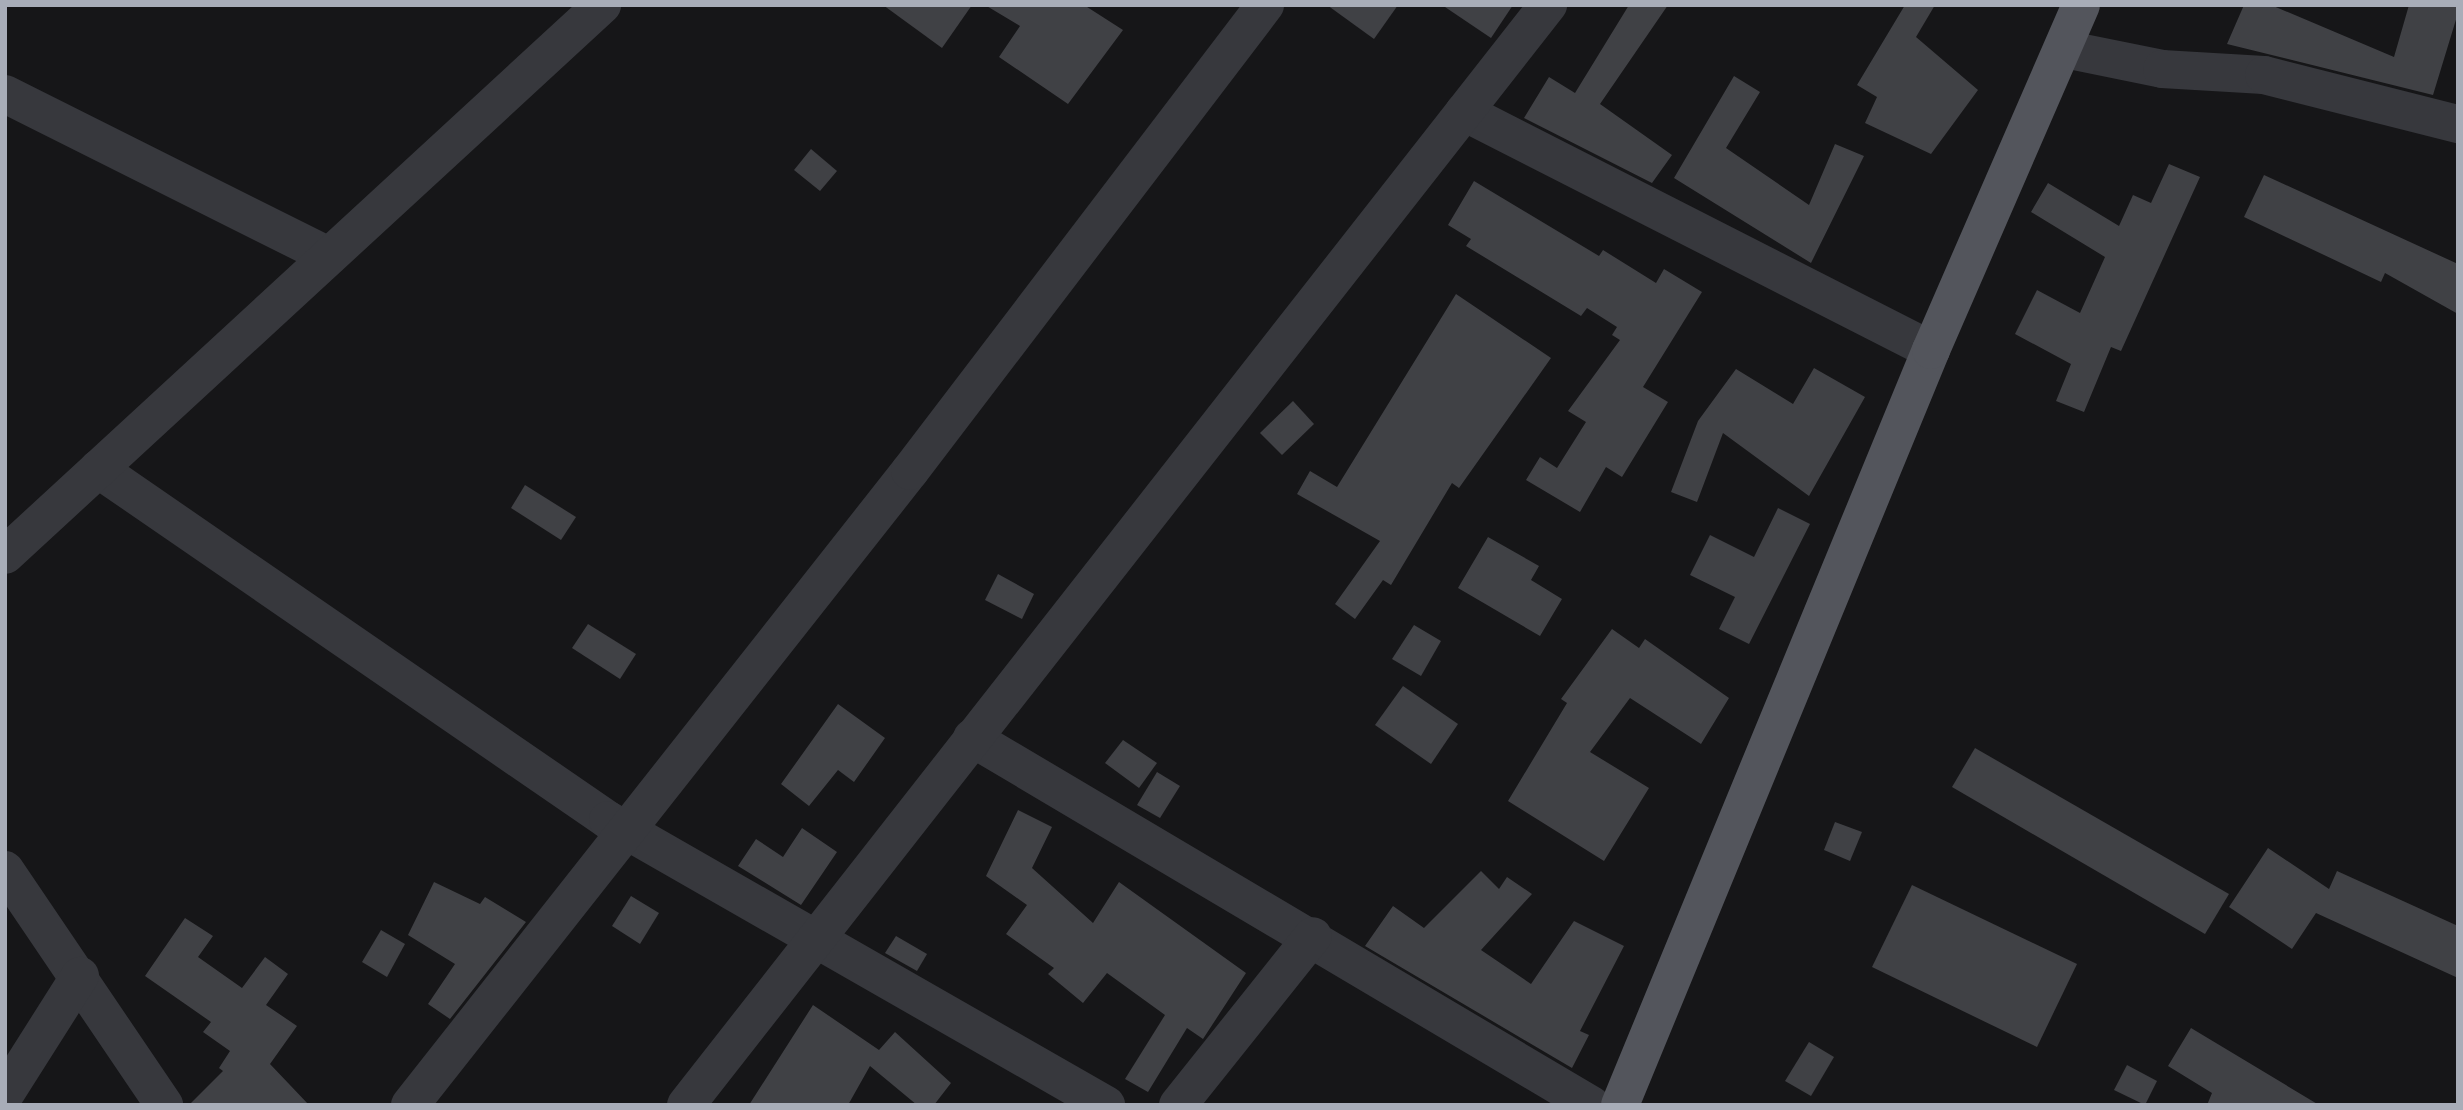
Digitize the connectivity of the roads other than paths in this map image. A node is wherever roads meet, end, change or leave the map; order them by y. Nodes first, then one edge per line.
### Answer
1 (602, 5) edge
2 (1265, 5) edge
3 (1548, 5) edge
4 (2081, 5) edge
5 (2064, 49) junction
6 (5, 94) edge
7 (1464, 112) junction
8 (2458, 124) edge
9 (329, 256) junction
10 (1931, 350) junction
11 (98, 469) junction
12 (5, 555) edge
13 (972, 738) junction
14 (626, 830) junction
15 (5, 870) edge
16 (1313, 936) junction
17 (815, 937) junction
18 (80, 976) junction
19 (5, 1094) edge
20 (163, 1105) edge
21 (410, 1105) edge
22 (686, 1105) edge
23 (1106, 1105) edge
24 (1178, 1105) edge
25 (1591, 1105) edge
26 (1620, 1105) edge

1 - 9 street
2 - 14 street
3 - 7 street
4 - 5 main road
5 - 8 street
5 - 10 main road
6 - 9 street
7 - 10 street
7 - 13 street
9 - 11 street
10 - 26 main road
11 - 12 street
11 - 14 street
13 - 16 street
13 - 17 street
14 - 17 street
14 - 21 street
15 - 18 street
16 - 24 street
16 - 25 street
17 - 22 street
17 - 23 street
18 - 19 street
18 - 20 street

